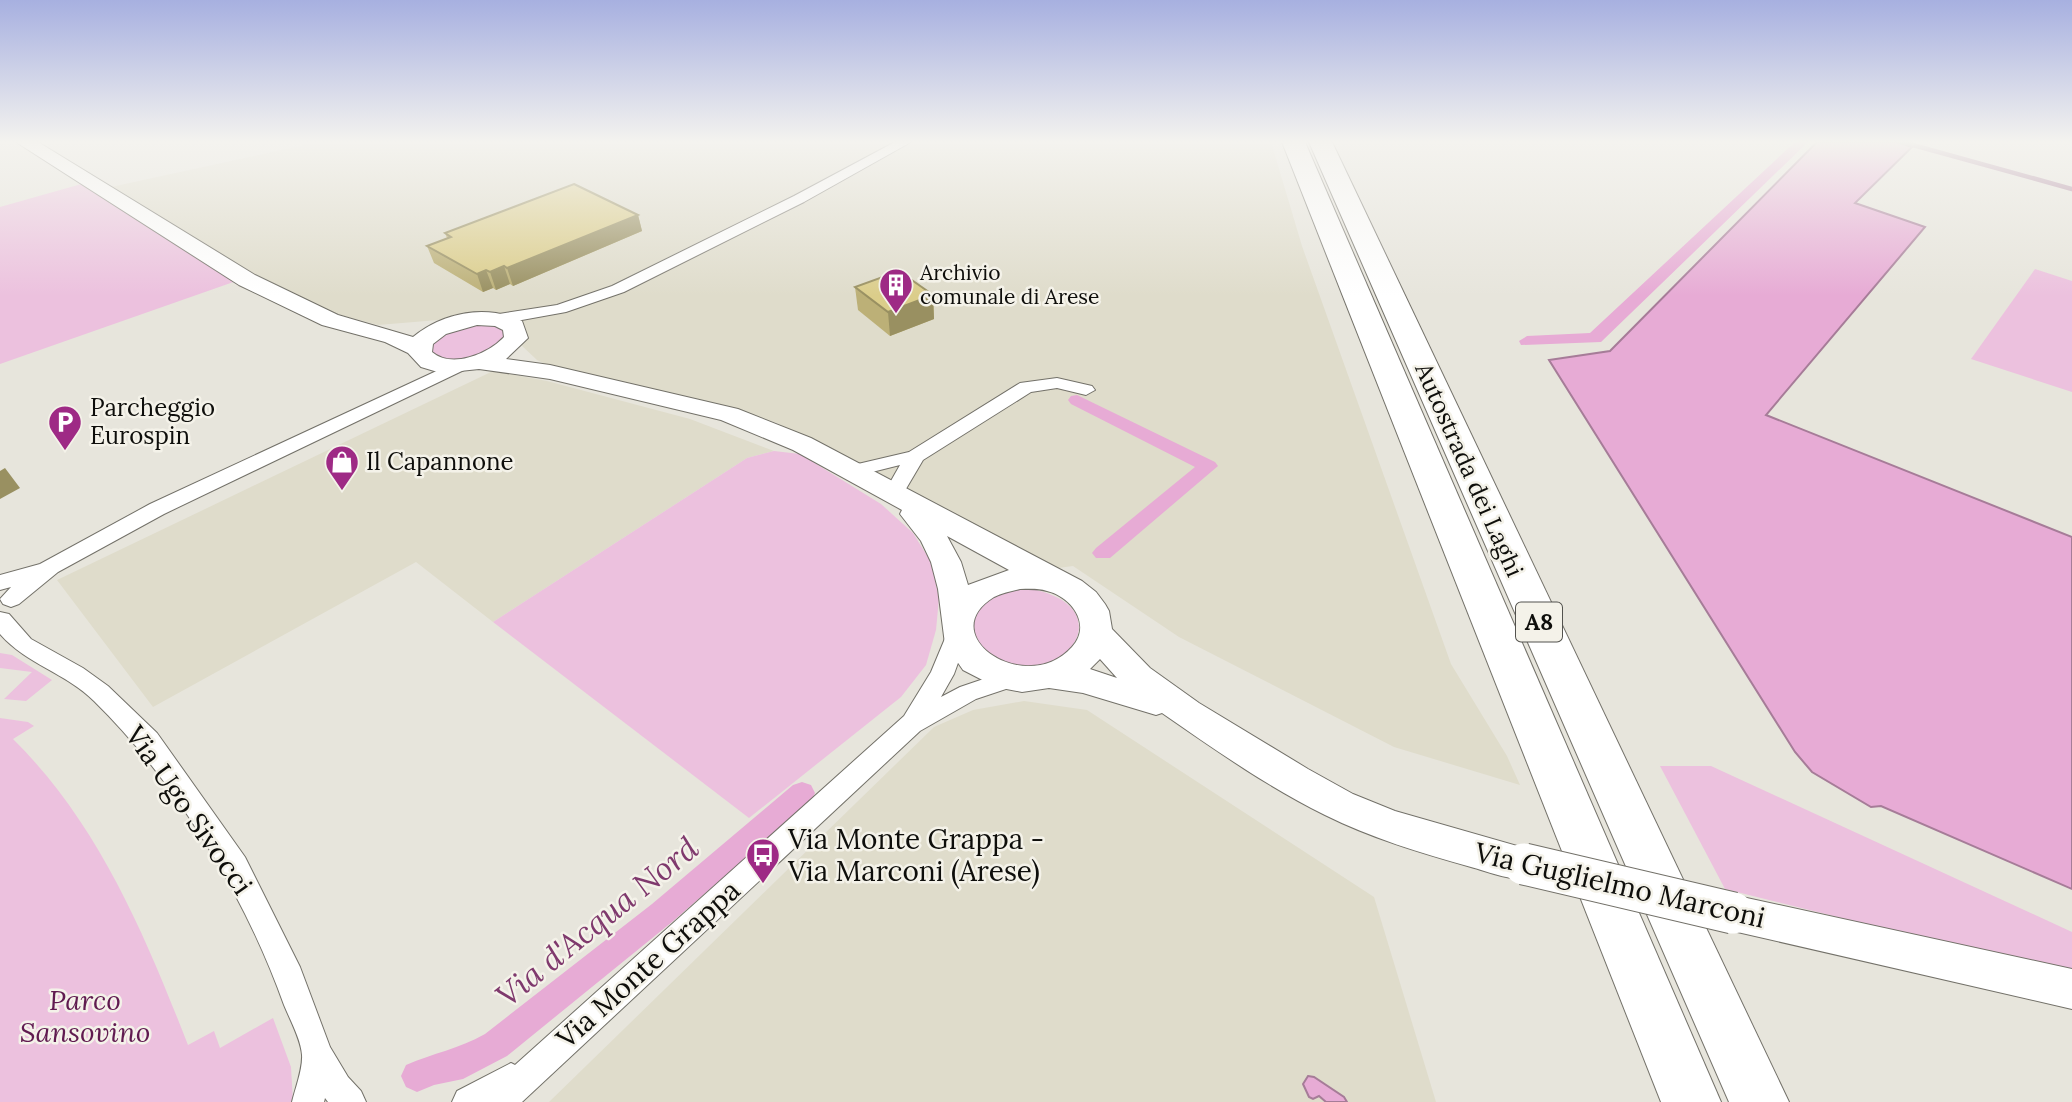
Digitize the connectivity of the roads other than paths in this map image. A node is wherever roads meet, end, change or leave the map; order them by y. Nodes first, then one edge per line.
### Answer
1 (107, 193) edge
2 (805, 193) edge
3 (1314, 193) edge
4 (1344, 193) edge
5 (450, 324) junction
6 (359, 328) junction
7 (509, 332) junction
8 (421, 354) junction
9 (469, 364) junction
10 (550, 372) junction
11 (1086, 390) dead end
12 (398, 394) junction
13 (915, 456) junction
14 (852, 471) junction
15 (893, 495) junction
16 (1053, 581) junction
17 (4, 590) edge
18 (0, 620) edge
19 (957, 626) junction
20 (1097, 633) junction
21 (12, 644) edge
22 (1051, 676) junction
23 (1013, 678) junction
24 (1193, 717) junction
25 (911, 724) junction
26 (2072, 989) edge
27 (318, 1056) junction
28 (540, 1063) junction
29 (308, 1102) edge
30 (350, 1102) edge
31 (468, 1102) edge
32 (498, 1102) edge
33 (1691, 1102) edge
34 (1759, 1102) edge

1 - 6 street
2 - 7 street
3 - 33 highway, Autostrada dei Laghi / A8
4 - 34 highway, Autostrada dei Laghi / A8
5 - 6 street
5 - 7 street
5 - 8 street
6 - 8 street
7 - 9 street
7 - 10 street
8 - 9 street
8 - 12 street
9 - 10 street
9 - 12 street
10 - 14 street
11 - 13 street
12 - 17 street
13 - 14 street
13 - 15 street
14 - 15 street
15 - 16 street
15 - 19 street
16 - 19 street
16 - 20 street
17 - 18 street
18 - 21 street, Via Ugo Sivocci
19 - 23 street
19 - 25 street, Via Monte Grappa
20 - 22 street
20 - 24 street, Via Guglielmo Marconi
21 - 27 street, Via Ugo Sivocci
22 - 23 street
22 - 24 street, Via Guglielmo Marconi
23 - 25 street, Via Monte Grappa
24 - 26 street, Via Guglielmo Marconi, bridge
25 - 28 street, Via Monte Grappa
27 - 29 street
27 - 30 street, Via Ugo Sivocci
28 - 31 street, Via Monte Grappa
28 - 32 street, Via Monte Grappa

